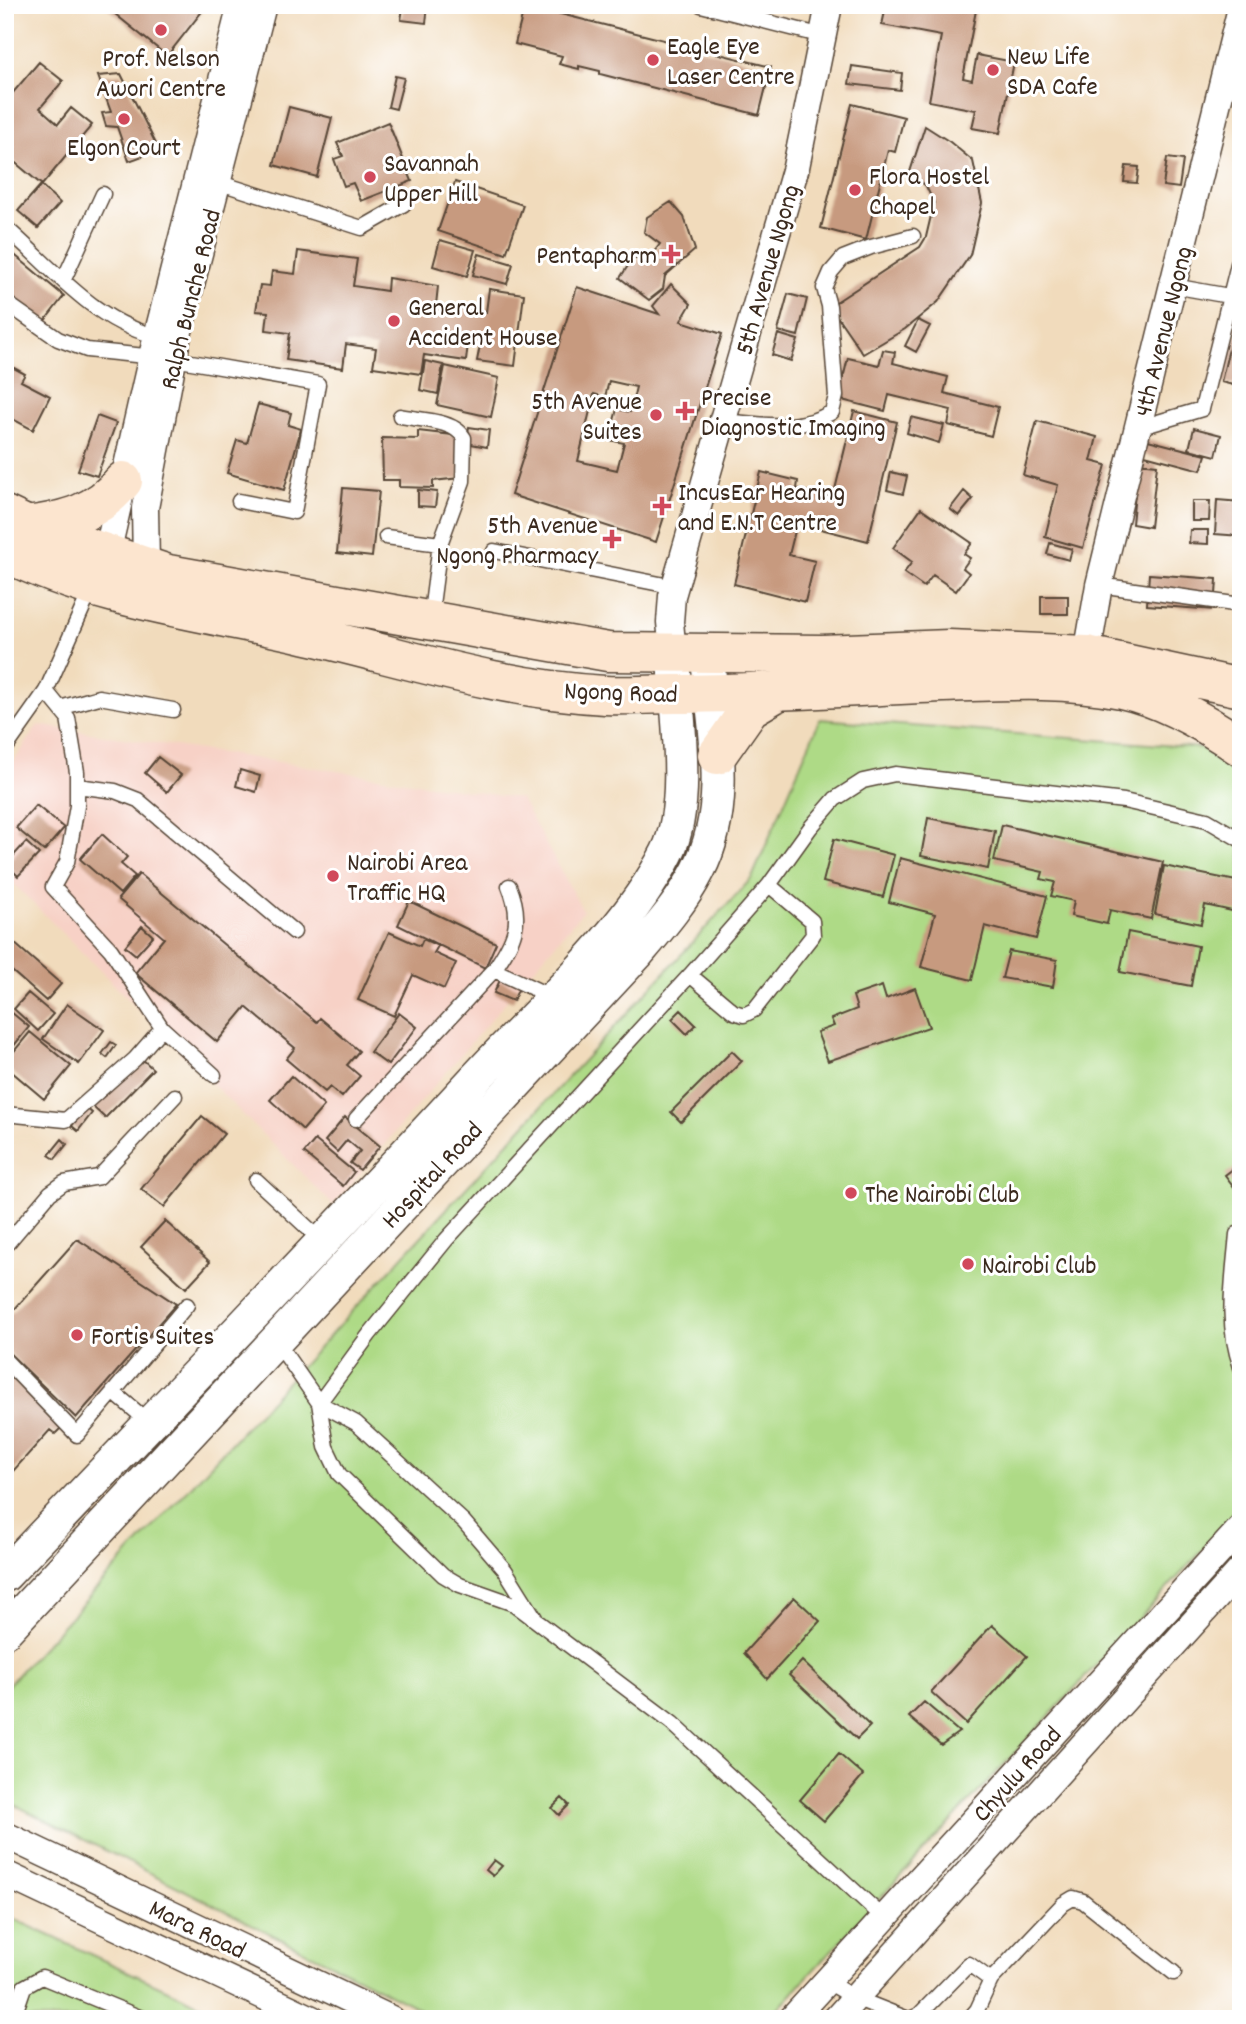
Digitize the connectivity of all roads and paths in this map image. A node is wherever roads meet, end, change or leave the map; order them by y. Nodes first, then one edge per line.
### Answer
1 (701, 5) edge
2 (830, 5) edge
3 (1241, 8) edge
4 (250, 16) edge
5 (823, 36) junction
6 (209, 179) junction
7 (103, 194) dead end
8 (404, 204) dead end
9 (5, 227) edge
10 (913, 236) dead end
11 (1241, 252) edge
12 (64, 279) junction
13 (1173, 286) junction
14 (1229, 296) junction
15 (5, 302) edge
16 (165, 348) junction
17 (400, 416) dead end
18 (723, 421) junction
19 (1139, 428) junction
20 (123, 481) junction
21 (239, 501) dead end
22 (12, 531) edge
23 (386, 537) dead end
24 (440, 544) junction
25 (494, 551) dead end
26 (100, 570) junction
27 (142, 581) junction
28 (1099, 585) junction
29 (675, 587) junction
30 (1241, 605) edge
31 (430, 621) junction
32 (690, 653) junction
33 (1087, 654) junction
34 (1241, 688) edge
35 (46, 691) junction
36 (777, 692) junction
37 (693, 694) junction
38 (60, 708) junction
39 (173, 710) dead end
40 (1241, 747) edge
41 (5, 749) edge
42 (717, 755) junction
43 (77, 786) junction
44 (1241, 840) edge
45 (509, 886) dead end
46 (769, 886) junction
47 (295, 932) dead end
48 (494, 970) junction
49 (690, 975) junction
50 (552, 997) junction
51 (162, 1028) junction
52 (214, 1075) dead end
53 (175, 1097) dead end
54 (5, 1114) edge
55 (356, 1119) dead end
56 (256, 1180) dead end
57 (1237, 1234) dead end
58 (323, 1242) junction
59 (5, 1246) edge
60 (187, 1305) dead end
61 (276, 1341) junction
62 (5, 1360) edge
63 (1241, 1367) edge
64 (113, 1392) junction
65 (319, 1403) junction
66 (149, 1423) junction
67 (1241, 1528) edge
68 (1241, 1570) edge
69 (5, 1575) edge
70 (537, 1622) junction
71 (5, 1631) edge
72 (5, 1835) edge
73 (5, 1874) edge
74 (885, 1919) junction
75 (1174, 1973) dead end
76 (991, 1980) junction
77 (826, 1981) junction
78 (855, 1998) junction
79 (977, 2016) edge
80 (13, 2019) edge
81 (144, 2019) edge
82 (312, 2019) edge
83 (391, 2019) edge
84 (792, 2019) edge
85 (836, 2019) edge
86 (909, 2019) edge

1 - 5 lane
2 - 5 street, 5th Avenue Ngong
3 - 13 street, 4th Avenue Ngong
4 - 6 street, Ralph Bunche Road
5 - 18 street, 5th Avenue Ngong
6 - 8 lane
6 - 16 street, Ralph Bunche Road
7 - 12 lane
9 - 12 lane
10 - 18 lane
11 - 14 lane
12 - 16 lane
13 - 14 lane
13 - 19 street, 4th Avenue Ngong
14 - 19 lane
15 - 16 lane
16 - 20 street, Ralph Bunche Road
16 - 21 lane
16 - 27 street, Ralph Bunche Road
17 - 24 lane
18 - 29 street, 5th Avenue Ngong
19 - 28 street, 4th Avenue Ngong
20 - 22 main road
20 - 26 street, Ralph Bunche Road
22 - 26 main road, Ngong Road
23 - 24 lane
24 - 31 lane
25 - 29 lane
26 - 27 main road, Ngong Road
26 - 35 lane
27 - 31 main road, Ngong Road
27 - 37 main road, Ngong Road
28 - 30 lane
28 - 33 street, 4th Avenue Ngong
29 - 32 street, 5th Avenue Ngong
31 - 32 main road, Ngong Road
32 - 33 main road, Ngong Road
32 - 37 street, Hospital Road
33 - 34 main road, Ngong Road
35 - 38 lane
35 - 41 lane
36 - 37 main road, Ngong Road
36 - 40 main road, Ngong Road
36 - 42 main road
37 - 42 street, Hospital Road
37 - 50 street, Hospital Road
38 - 39 lane
38 - 43 lane
42 - 61 street, Hospital Road
43 - 47 lane
43 - 51 lane
44 - 46 lane
45 - 48 lane
46 - 49 lane
46 - 49 lane
48 - 50 lane
48 - 55 lane
49 - 65 lane
50 - 58 street, Hospital Road
51 - 52 lane
51 - 54 lane
53 - 59 lane
56 - 58 lane
57 - 63 lane
58 - 66 street, Hospital Road
60 - 64 lane
61 - 65 lane
61 - 71 street, Hospital Road
62 - 64 lane
64 - 66 lane
65 - 70 lane
65 - 70 lane
66 - 69 street, Hospital Road
67 - 74 street, Chyulu Road
68 - 78 street, Chyulu Road
70 - 74 lane
72 - 83 street, Mara Road
73 - 82 street, Mara Road
74 - 77 street, Chyulu Road
75 - 76 lane
76 - 79 lane
76 - 86 lane
77 - 78 lane
77 - 84 street, Chyulu Road
78 - 85 street, Chyulu Road
78 - 86 lane
80 - 81 lane

